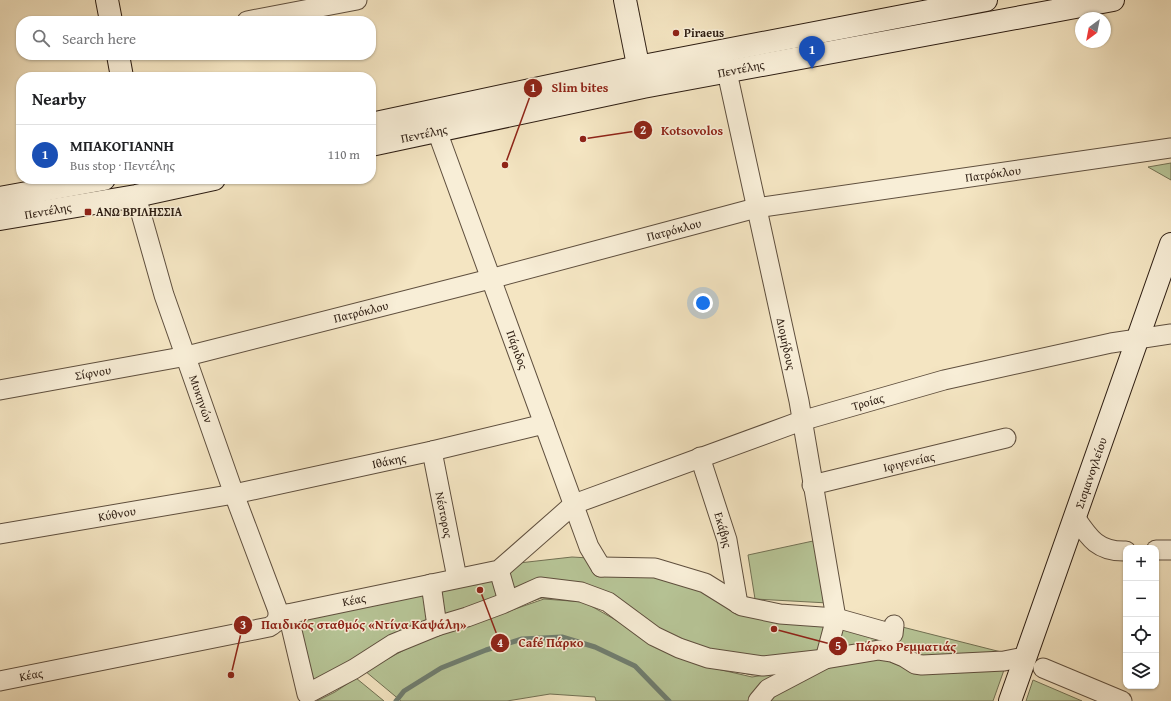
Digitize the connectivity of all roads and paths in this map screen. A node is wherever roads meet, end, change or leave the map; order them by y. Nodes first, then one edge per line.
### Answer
1 (107, 0) edge
2 (357, 0) edge
3 (618, 0) edge
4 (625, 0) edge
5 (986, 0) edge
6 (1113, 0) edge
7 (110, 16) edge
8 (273, 16) edge
9 (119, 60) edge
10 (121, 72) edge
11 (727, 72) junction
12 (638, 74) junction
13 (376, 123) edge
14 (437, 131) junction
15 (376, 144) edge
16 (1171, 148) edge
17 (77, 184) edge
18 (172, 184) edge
19 (138, 188) edge
20 (0, 198) edge
21 (756, 208) junction
22 (0, 219) edge
23 (1171, 244) edge
24 (490, 279) junction
25 (1171, 334) edge
26 (1138, 338) junction
27 (187, 356) junction
28 (0, 390) edge
29 (801, 421) junction
30 (544, 424) junction
31 (1006, 438) dead end
32 (432, 451) junction
33 (700, 457) junction
34 (812, 485) junction
35 (234, 494) junction
36 (572, 512) junction
37 (1075, 517) junction
38 (0, 534) edge
39 (1159, 550) edge
40 (1171, 550) edge
41 (1123, 551) edge
42 (601, 567) junction
43 (499, 570) junction
44 (457, 578) junction
45 (431, 584) junction
46 (594, 597) junction
47 (508, 601) junction
48 (738, 604) junction
49 (283, 615) junction
50 (836, 618) junction
51 (894, 625) dead end
52 (437, 626) junction
53 (825, 659) junction
54 (1034, 664) junction
55 (0, 681) edge
56 (758, 701) edge
57 (1010, 701) edge
58 (1122, 701) edge

1 - 7 main road
2 - 8 street
3 - 12 main road
4 - 12 main road
5 - 12 main road, Πεντέλης
6 - 11 main road, Πεντέλης
9 - 10 main road
11 - 12 main road, Πεντέλης
11 - 21 street, Διομήδους
12 - 13 main road, Πεντέλης
12 - 14 main road, Πεντέλης
14 - 15 main road, Πεντέλης
14 - 24 street, Πάριδος
16 - 21 street, Πατρόκλου
17 - 20 main road, Πεντέλης
18 - 19 main road, Πεντέλης
19 - 22 main road, Πεντέλης
19 - 27 street, Μυκηνών
21 - 24 street, Πατρόκλου
21 - 29 street, Διομήδους
23 - 26 main road, Σισμανογλείου
24 - 27 street, Πατρόκλου
24 - 30 street, Πάριδος
25 - 26 street, Τροίας
26 - 29 street, Τροίας
26 - 37 main road, Σισμανογλείου
27 - 28 street, Σίφνου
27 - 35 street, Μυκηνών
29 - 33 street, Τροίας
29 - 34 street, Διομήδους
30 - 32 street, Ιθάκης
30 - 36 street, Πάριδος
31 - 34 street, Ιφιγενείας
32 - 35 street, Ιθάκης
32 - 44 street, Νέστορος
33 - 36 street, Τροίας
33 - 48 street, Εκάβης
34 - 50 street, Διομήδους
35 - 38 street, Κύθνου
35 - 49 street, Μυκηνών
36 - 42 street, Πάριδος
36 - 43 street
37 - 41 street
37 - 54 main road, Σισμανογλείου
39 - 40 street
42 - 46 street
42 - 48 street
43 - 44 street, Κέας
43 - 47 street
44 - 45 street, Κέας
45 - 49 street, Κέας
45 - 52 street
46 - 47 street
46 - 53 street
47 - 52 street
48 - 50 street
49 - 52 street, Μυκηνών
49 - 55 street, Κέας
50 - 51 street
50 - 53 street
53 - 54 street
53 - 56 street
54 - 57 main road, Σισμανογλείου
54 - 58 street

